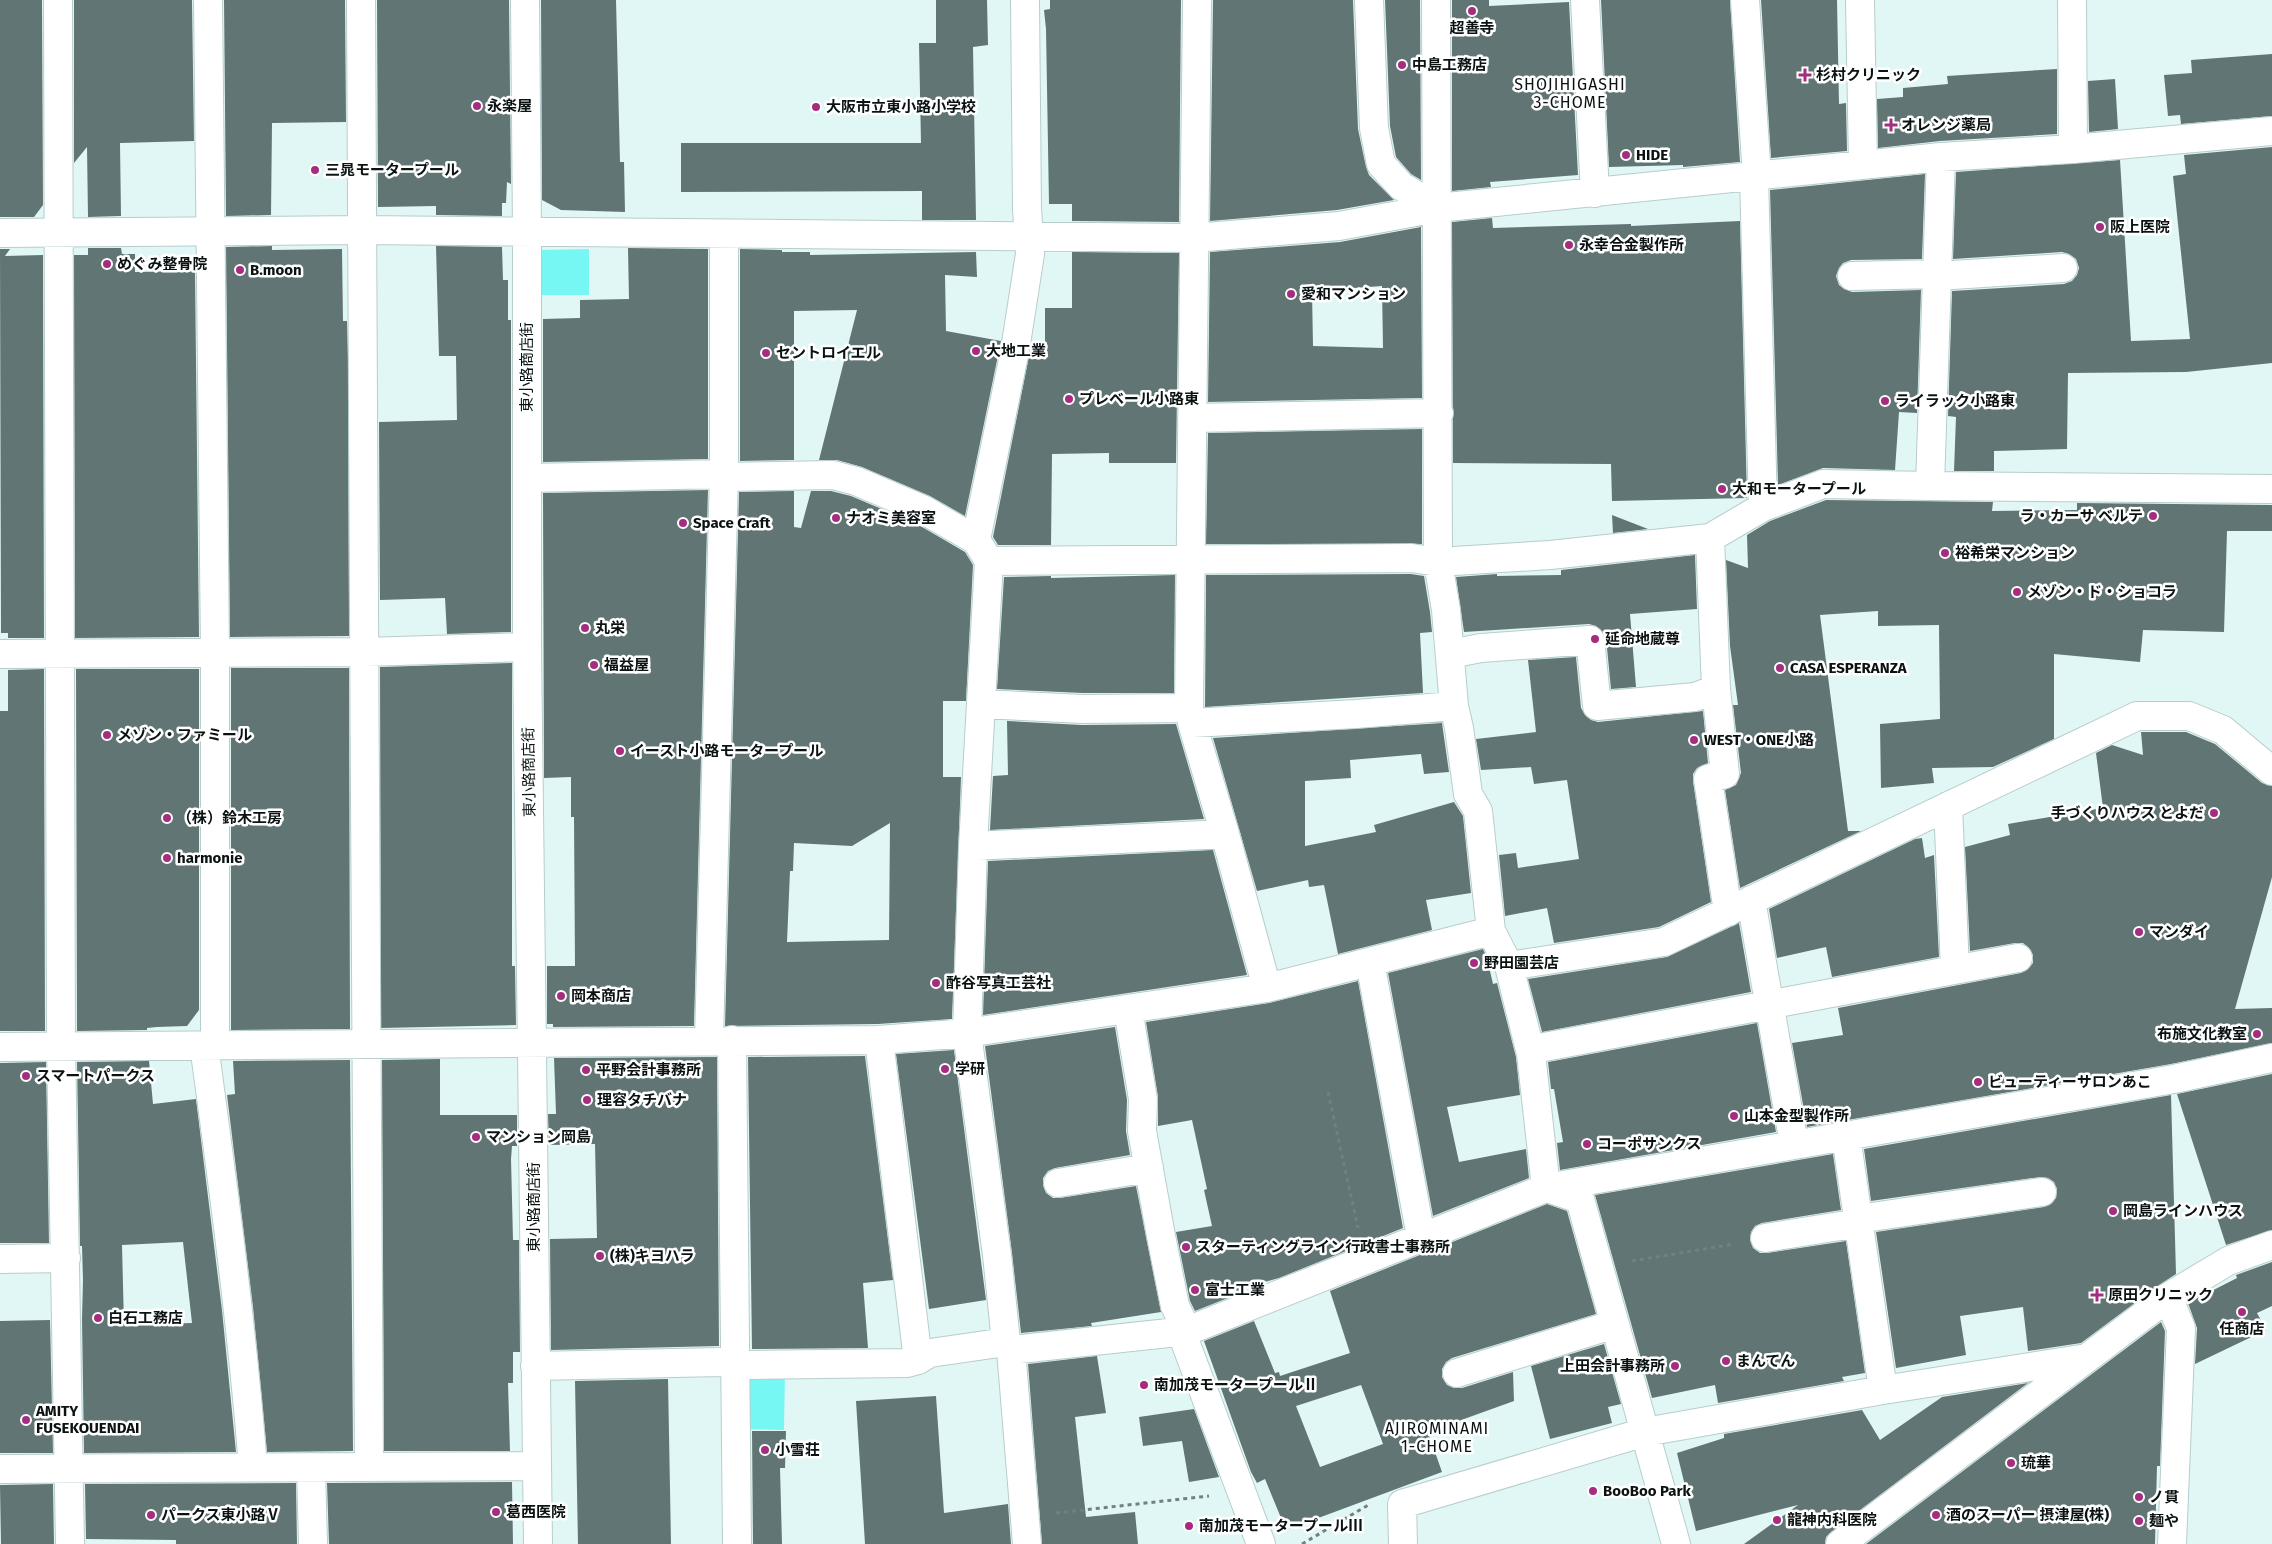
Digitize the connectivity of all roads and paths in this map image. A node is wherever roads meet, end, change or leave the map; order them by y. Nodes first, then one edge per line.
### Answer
1 (58, 0) edge
2 (208, 0) edge
3 (361, 0) edge
4 (525, 0) edge
5 (1026, 0) edge
6 (1197, 0) edge
7 (1369, 0) edge
8 (1436, 0) edge
9 (1585, 0) edge
10 (1745, 0) edge
11 (1860, 0) edge
12 (2072, 0) edge
13 (2272, 131) edge
14 (2073, 149) junction
15 (1941, 157) junction
16 (1862, 165) junction
17 (1755, 176) junction
18 (1595, 193) junction
19 (1437, 208) junction
20 (363, 230) junction
21 (528, 231) junction
22 (211, 232) junction
23 (0, 233) edge
24 (60, 233) junction
25 (724, 234) junction
26 (1028, 238) junction
27 (1194, 238) junction
28 (2063, 268) dead end
29 (1937, 275) junction
30 (1852, 276) dead end
31 (1440, 412) junction
32 (1192, 418) junction
33 (723, 476) junction
34 (528, 478) junction
35 (1930, 486) junction
36 (2272, 489) edge
37 (1762, 507) junction
38 (1710, 538) junction
39 (983, 551) junction
40 (1190, 560) junction
41 (1438, 562) junction
42 (528, 647) junction
43 (365, 652) junction
44 (215, 653) junction
45 (0, 654) edge
46 (60, 654) junction
47 (1450, 654) junction
48 (1716, 689) junction
49 (981, 704) junction
50 (1454, 706) junction
51 (1190, 716) junction
52 (2272, 771) edge
53 (1948, 806) junction
54 (1225, 834) junction
55 (973, 846) junction
56 (1739, 906) junction
57 (1491, 931) junction
58 (2018, 958) dead end
59 (1370, 962) junction
60 (1509, 966) junction
61 (1955, 970) junction
62 (1267, 988) junction
63 (1769, 1004) junction
64 (1128, 1009) junction
65 (967, 1033) junction
66 (720, 1040) junction
67 (879, 1040) junction
68 (365, 1044) junction
69 (533, 1044) junction
70 (209, 1045) junction
71 (0, 1046) edge
72 (61, 1046) junction
73 (1531, 1054) junction
74 (2272, 1058) edge
75 (1328, 1092) dead end
76 (1846, 1136) junction
77 (1794, 1144) junction
78 (1149, 1168) junction
79 (1058, 1183) dead end
80 (1546, 1188) junction
81 (2042, 1192) dead end
82 (1858, 1221) junction
83 (1421, 1237) junction
84 (1765, 1238) joint
85 (2272, 1245) edge
86 (66, 1258) junction
87 (0, 1259) edge
88 (1365, 1260) junction
89 (1599, 1266) junction
90 (2168, 1297) junction
91 (1615, 1324) junction
92 (1184, 1331) junction
93 (1009, 1346) junction
94 (2087, 1358) junction
95 (918, 1360) junction
96 (736, 1364) junction
97 (535, 1366) junction
98 (1458, 1373) dead end
99 (1883, 1390) junction
100 (1645, 1432) junction
101 (369, 1466) junction
102 (536, 1466) junction
103 (254, 1467) junction
104 (311, 1467) junction
105 (70, 1468) junction
106 (0, 1469) edge
107 (1242, 1493) junction
108 (1402, 1504) junction
109 (1025, 1517) junction
110 (70, 1544) edge
111 (313, 1544) edge
112 (538, 1544) edge
113 (737, 1544) edge
114 (1028, 1544) edge
115 (1261, 1544) edge
116 (1302, 1544) edge
117 (1403, 1544) edge
118 (1676, 1544) edge
119 (1840, 1544) edge
120 (2172, 1544) edge

1 - 24 street
2 - 22 street
3 - 20 street
4 - 21 street, 東小路商店街
5 - 26 street
6 - 27 street
7 - 19 street
8 - 19 street
9 - 18 street
10 - 17 street
11 - 16 street
12 - 14 street
13 - 14 street
14 - 15 street
15 - 16 street
15 - 29 street
16 - 17 street
17 - 18 street
17 - 37 street
18 - 19 street
19 - 27 street
19 - 31 street
20 - 21 street
20 - 22 street
20 - 43 street
21 - 25 street
21 - 34 street, 東小路商店街
22 - 24 street
22 - 44 street
23 - 24 street
24 - 46 street
25 - 26 street
25 - 33 street
26 - 27 street
26 - 39 street
27 - 32 street
28 - 29 street
29 - 30 street
29 - 35 street
31 - 32 street
31 - 41 street
32 - 40 street
33 - 34 street
33 - 39 street
33 - 66 street
34 - 42 street, 東小路商店街
35 - 36 street
35 - 37 street
37 - 38 street
38 - 41 street
38 - 48 street
39 - 40 street
39 - 49 street
40 - 41 street
40 - 51 street
41 - 47 street
42 - 43 street
42 - 69 street, 東小路商店街
43 - 44 street
43 - 68 street
44 - 46 street
44 - 70 street
45 - 46 street
46 - 72 street
47 - 48 street
47 - 50 street
48 - 56 street
49 - 51 street
49 - 55 street
50 - 51 street
50 - 57 street
51 - 54 street
52 - 53 street
53 - 56 street
53 - 61 street
54 - 55 street
54 - 62 street
55 - 65 street
56 - 60 street
56 - 63 street
57 - 59 street
57 - 60 street
58 - 61 street
59 - 62 street
59 - 83 street
60 - 73 street
61 - 63 street
62 - 64 street
63 - 73 street
63 - 77 street
64 - 65 street
64 - 78 street
65 - 67 street
65 - 93 street
66 - 67 street
66 - 69 street
66 - 96 street
67 - 95 street
68 - 69 street
68 - 70 street
68 - 101 street
69 - 97 street, 東小路商店街
70 - 72 street
70 - 103 street
71 - 72 street
72 - 86 street
73 - 80 street
74 - 76 street
75 - 88 path
76 - 77 street
76 - 82 street
77 - 80 street
78 - 79 street
78 - 92 street
80 - 83 street
80 - 89 street
81 - 82 street
82 - 84 street
82 - 99 street
83 - 88 street
84 - 89 path
85 - 90 street
86 - 87 street
86 - 105 street
88 - 92 street
89 - 91 street
90 - 94 street
90 - 120 street
91 - 98 street
91 - 100 street
92 - 93 street
92 - 107 street
93 - 95 street
93 - 109 street
94 - 99 street
94 - 119 street
95 - 96 street
96 - 97 street
96 - 113 street
97 - 102 street, 東小路商店街
99 - 100 street
100 - 108 street
100 - 118 street
101 - 102 street
101 - 104 street
102 - 112 street, 東小路商店街
103 - 104 street
103 - 105 street
104 - 111 street
105 - 106 street
105 - 110 street
107 - 109 path
107 - 115 street
108 - 116 path
108 - 117 street
109 - 114 street

